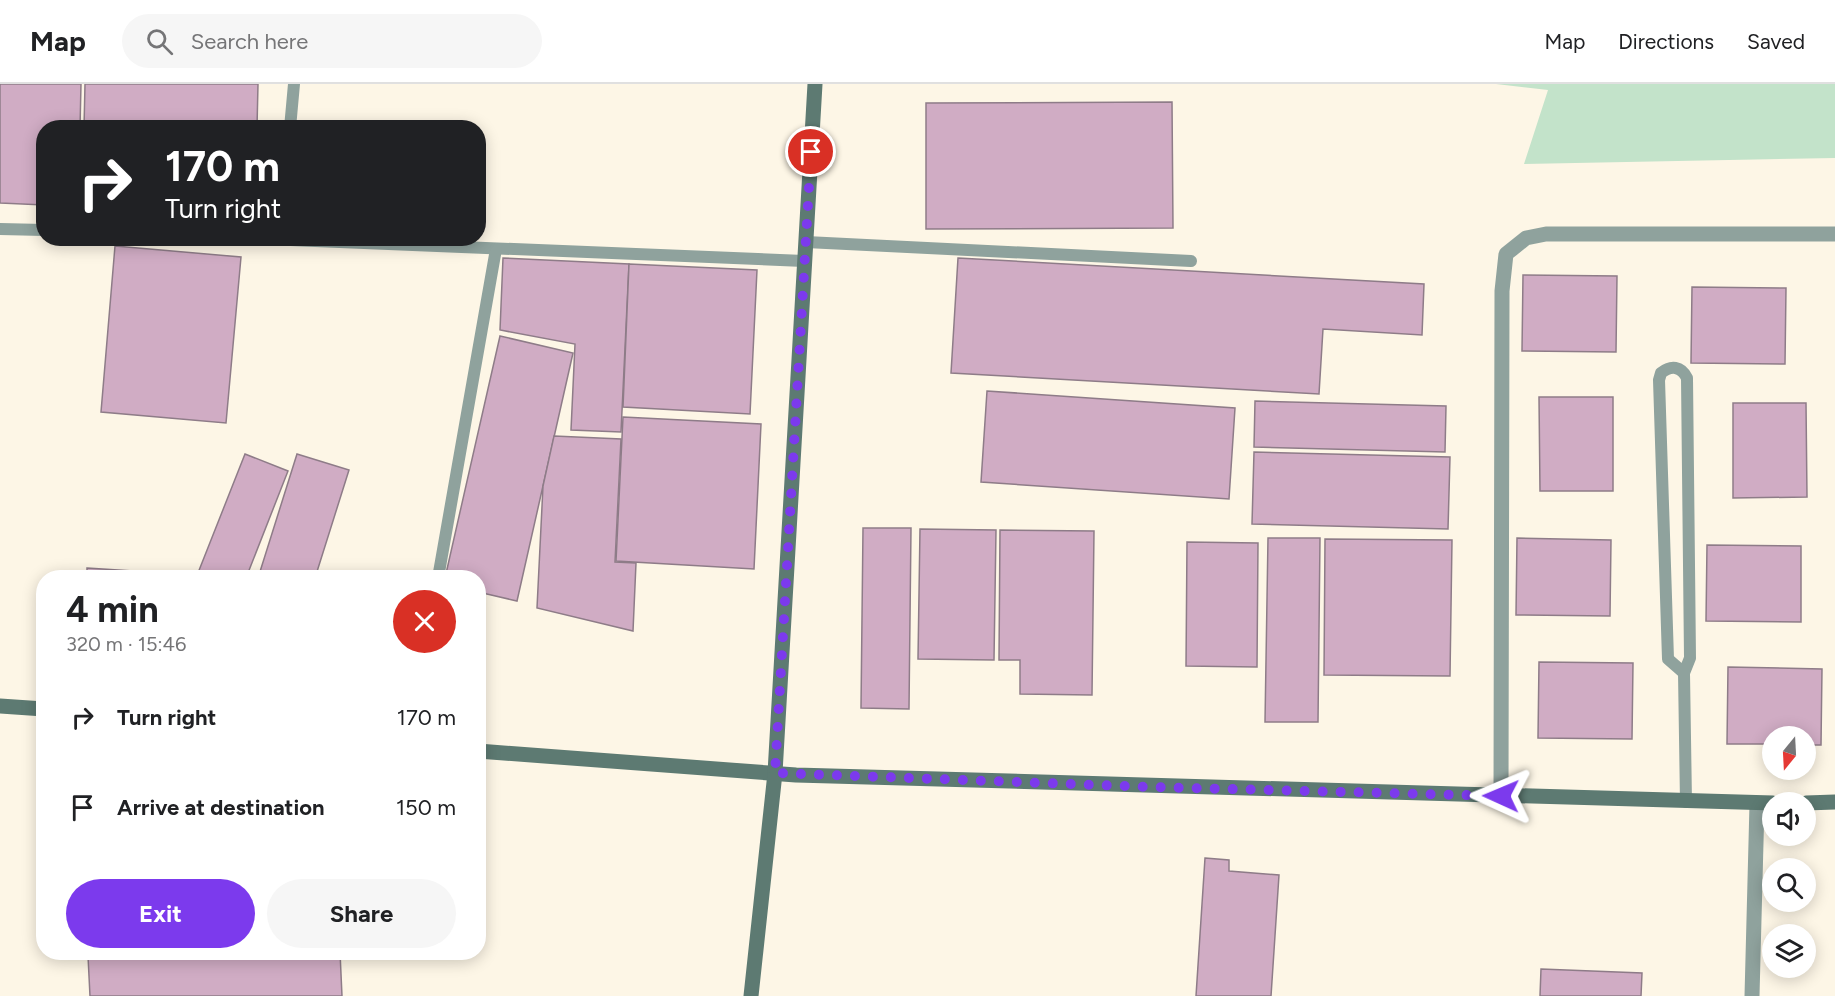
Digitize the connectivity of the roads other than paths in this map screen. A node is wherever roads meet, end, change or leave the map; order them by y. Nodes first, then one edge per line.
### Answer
1 (294, 84) edge
2 (815, 84) edge
3 (291, 120) edge
4 (0, 229) edge
5 (36, 230) edge
6 (1835, 234) edge
7 (806, 242) junction
8 (431, 246) edge
9 (496, 249) junction
10 (804, 261) junction
11 (1191, 261) dead end
12 (439, 570) edge
13 (1684, 673) junction
14 (0, 706) edge
15 (36, 708) edge
16 (486, 752) edge
17 (775, 773) junction
18 (1501, 796) junction
19 (1686, 802) junction
20 (1816, 802) edge
21 (1835, 802) edge
22 (1762, 804) edge
23 (1762, 846) edge
24 (751, 996) edge
25 (1752, 996) edge

1 - 3 lane
2 - 7 street
4 - 5 lane
6 - 18 street
7 - 10 street
7 - 11 lane
8 - 9 lane
9 - 10 lane
9 - 12 lane
10 - 17 street
13 - 13 lane
13 - 19 lane
14 - 15 street
16 - 17 street
17 - 18 street
17 - 24 street
18 - 19 street
19 - 22 street
20 - 21 street
23 - 25 street

